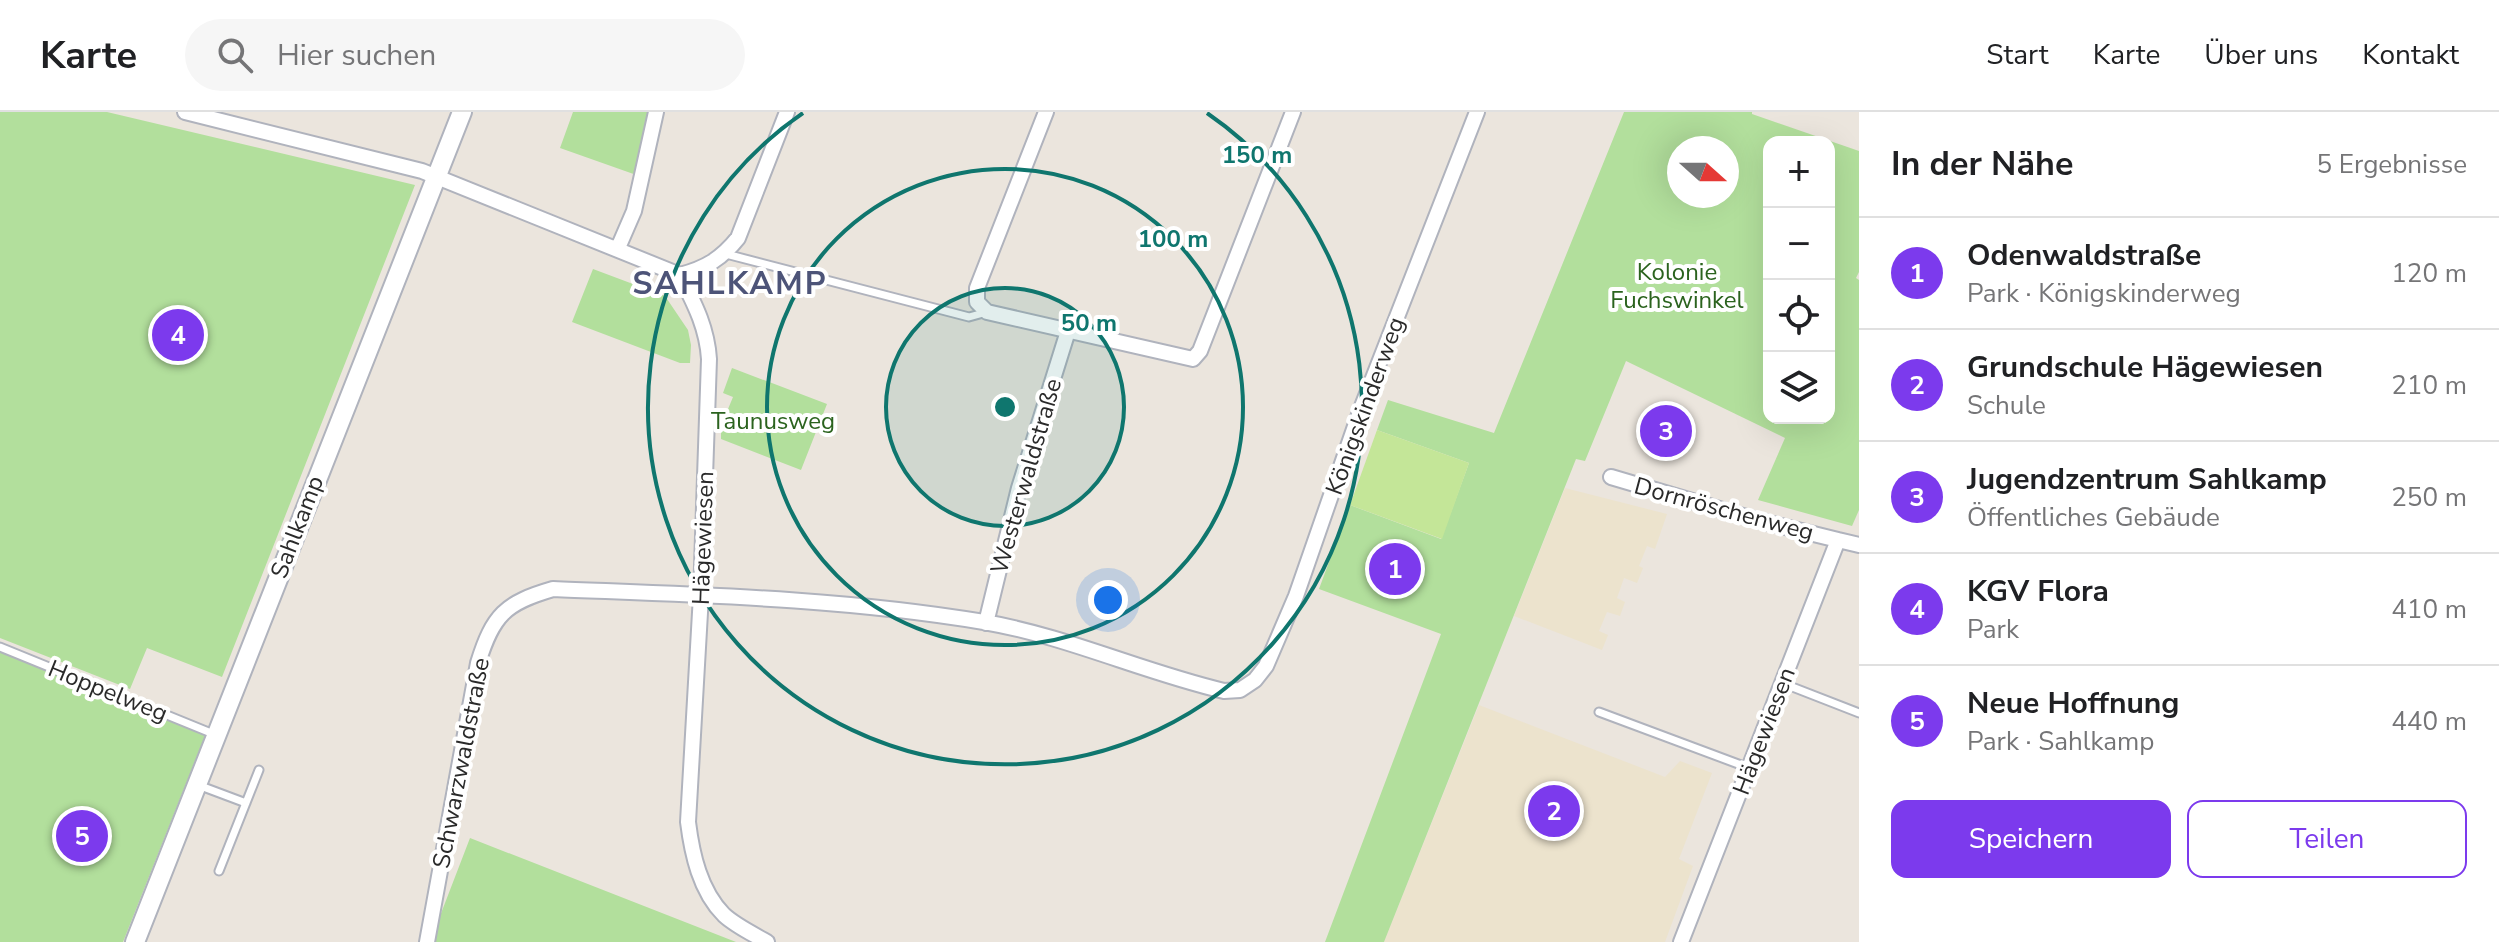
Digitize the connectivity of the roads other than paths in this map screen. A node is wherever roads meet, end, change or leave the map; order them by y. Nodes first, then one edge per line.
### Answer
1 (185, 112) edge
2 (462, 112) edge
3 (656, 112) edge
4 (787, 112) edge
5 (1046, 112) edge
6 (1293, 112) edge
7 (1477, 112) edge
8 (436, 177) junction
9 (618, 248) junction
10 (725, 254) junction
11 (680, 275) junction
12 (982, 307) junction
13 (1068, 331) junction
14 (1611, 477) dead end
15 (1838, 540) junction
16 (1859, 545) edge
17 (701, 595) junction
18 (986, 623) junction
19 (0, 647) edge
20 (1782, 683) junction
21 (1599, 712) dead end
22 (1859, 713) edge
23 (216, 735) junction
24 (1749, 768) junction
25 (259, 770) dead end
26 (196, 784) junction
27 (246, 803) junction
28 (219, 871) dead end
29 (135, 942) edge
30 (427, 942) edge
31 (767, 942) edge
32 (1681, 942) edge

1 - 8 street
2 - 8 street, Sahlkamp
3 - 9 street
4 - 10 street
5 - 12 street
6 - 13 street
7 - 18 street, Königskinderweg
8 - 9 street
8 - 23 street, Sahlkamp
9 - 11 street
10 - 11 street
10 - 12 lane
11 - 17 street, Hägewiesen
12 - 13 street
13 - 18 street, Westerwaldstraße
14 - 15 street, Dornröschenweg
15 - 16 street
15 - 20 street, Hägewiesen
17 - 18 street
17 - 30 street, Schwarzwaldstraße
17 - 31 street, Hägewiesen
19 - 23 lane, Hoppelweg
20 - 22 lane
20 - 24 street, Hägewiesen
21 - 24 lane
23 - 26 street, Sahlkamp
24 - 32 street, Hägewiesen
25 - 27 lane
26 - 27 lane
26 - 29 street, Sahlkamp
27 - 28 lane

